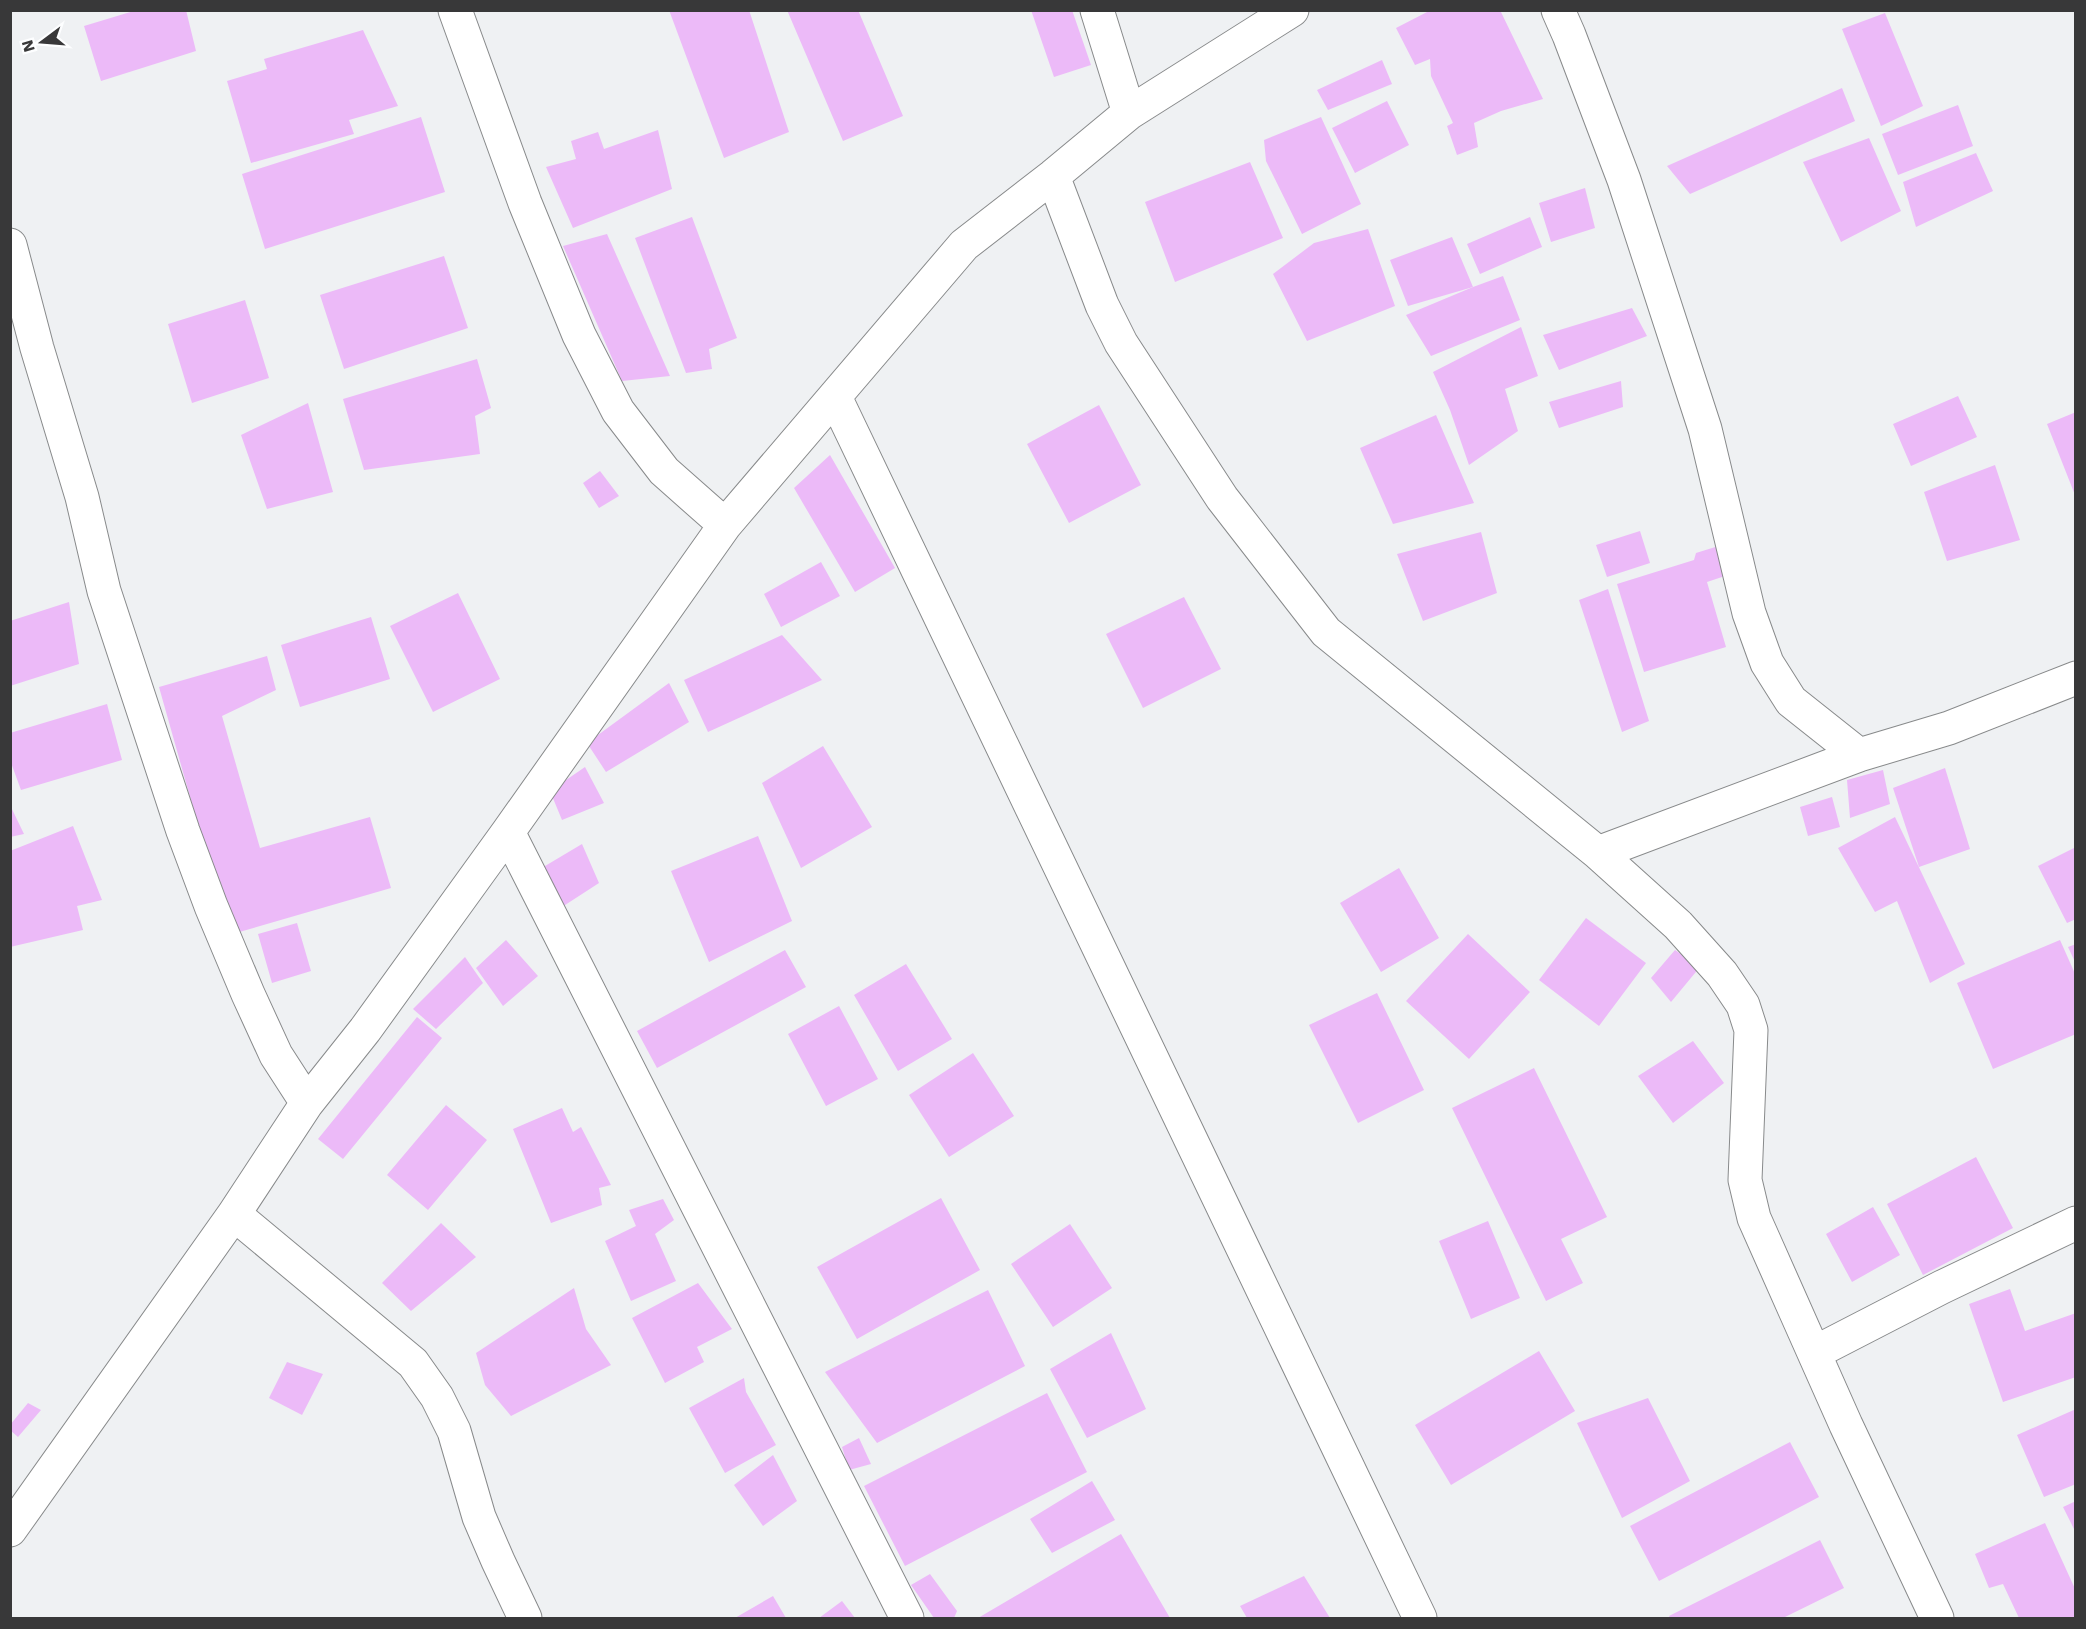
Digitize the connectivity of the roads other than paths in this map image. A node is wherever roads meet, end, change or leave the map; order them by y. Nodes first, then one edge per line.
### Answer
1 (455, 10) edge
2 (1097, 10) edge
3 (1292, 10) edge
4 (1558, 10) edge
5 (1129, 113) junction
6 (1053, 176) junction
7 (10, 245) edge
8 (835, 397) junction
9 (725, 525) junction
10 (2076, 678) edge
11 (1859, 755) junction
12 (507, 832) junction
13 (1598, 854) junction
14 (308, 1104) junction
15 (234, 1214) junction
16 (2076, 1222) edge
17 (1814, 1353) junction
18 (10, 1530) edge
19 (525, 1618) edge
20 (907, 1618) edge
21 (1420, 1618) edge
22 (1937, 1618) edge

1 - 9 street
2 - 5 street
3 - 5 street
4 - 11 street
5 - 6 street
6 - 8 street
6 - 13 street
7 - 14 street
8 - 9 street
8 - 21 street
9 - 12 street
10 - 11 street
11 - 13 street
12 - 14 street
12 - 20 street
13 - 17 street
14 - 15 street
15 - 18 street
15 - 19 street
16 - 17 street
17 - 22 street

